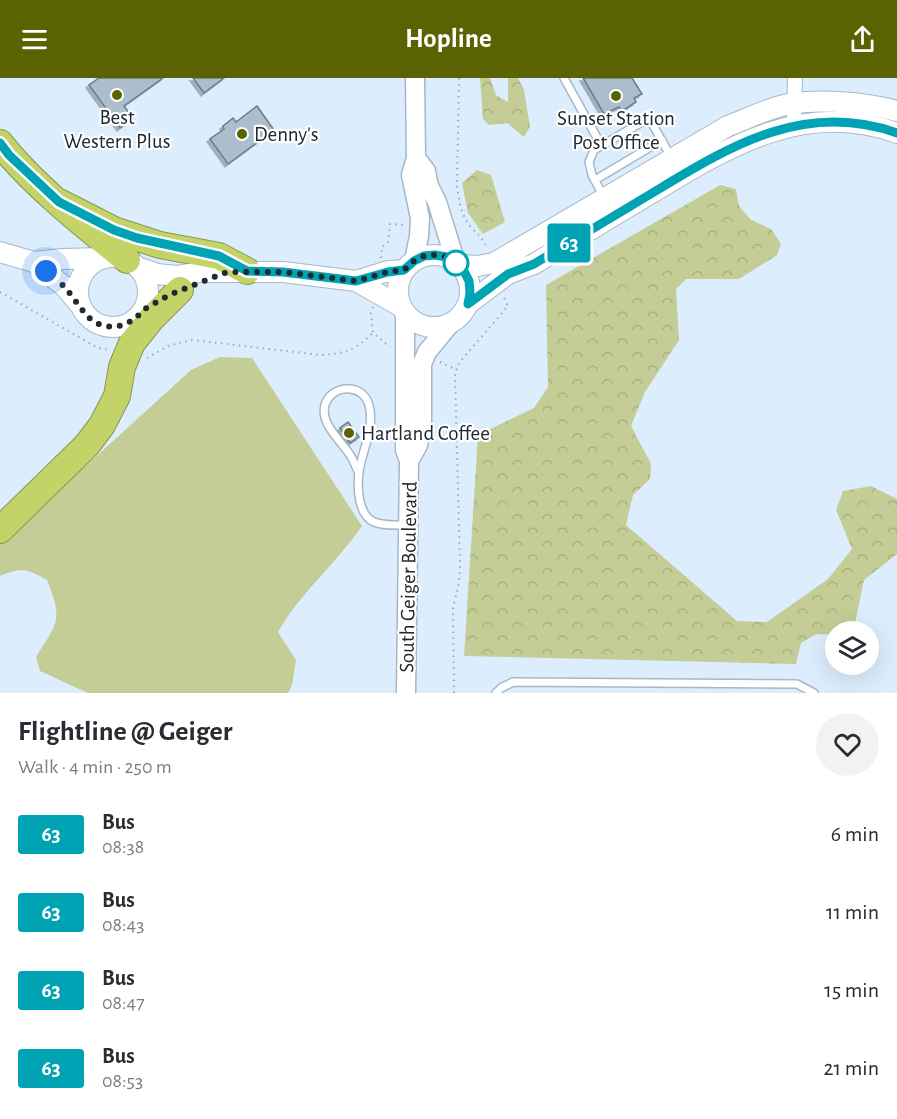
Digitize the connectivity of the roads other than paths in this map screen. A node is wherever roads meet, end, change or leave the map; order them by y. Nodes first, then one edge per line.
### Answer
1 (415, 78) edge
2 (564, 78) edge
3 (795, 78) edge
4 (794, 103) junction
5 (897, 111) edge
6 (794, 125) junction
7 (897, 133) edge
8 (662, 140) junction
9 (0, 143) edge
10 (601, 145) junction
11 (416, 158) junction
12 (677, 167) junction
13 (595, 180) junction
14 (604, 198) junction
15 (59, 202) junction
16 (614, 216) junction
17 (0, 252) edge
18 (34, 262) junction
19 (122, 262) junction
20 (458, 264) junction
21 (409, 265) junction
22 (237, 271) junction
23 (356, 281) junction
24 (180, 290) junction
25 (468, 304) junction
26 (80, 305) junction
27 (403, 310) junction
28 (134, 317) junction
29 (450, 324) junction
30 (119, 353) junction
31 (409, 461) junction
32 (359, 473) junction
33 (408, 525) junction
34 (0, 530) edge
35 (406, 693) edge
36 (496, 693) edge
37 (814, 693) edge

1 - 11 street
2 - 10 lane
3 - 4 street
4 - 5 main road
4 - 6 street
4 - 12 main road
6 - 7 main road
6 - 12 main road
8 - 10 lane
8 - 12 lane
8 - 13 lane
9 - 15 highway
10 - 13 lane
11 - 20 street
11 - 21 street
12 - 14 main road
12 - 16 main road
13 - 14 lane
14 - 16 lane
14 - 20 main road
15 - 19 highway
15 - 22 highway
16 - 25 main road
17 - 18 main road
18 - 19 main road
18 - 26 main road
19 - 22 main road
19 - 26 main road
19 - 28 main road
20 - 21 main road
20 - 25 main road
21 - 23 main road
21 - 27 main road
22 - 23 main road
22 - 24 main road
23 - 27 main road
24 - 28 main road
24 - 30 highway
25 - 29 main road
26 - 28 main road
27 - 29 main road
27 - 31 street, South Geiger Boulevard
28 - 30 highway
29 - 31 street, South Geiger Boulevard
30 - 34 highway
31 - 33 street, South Geiger Boulevard
32 - 32 lane
32 - 33 lane
33 - 35 street, South Geiger Boulevard
36 - 37 lane

